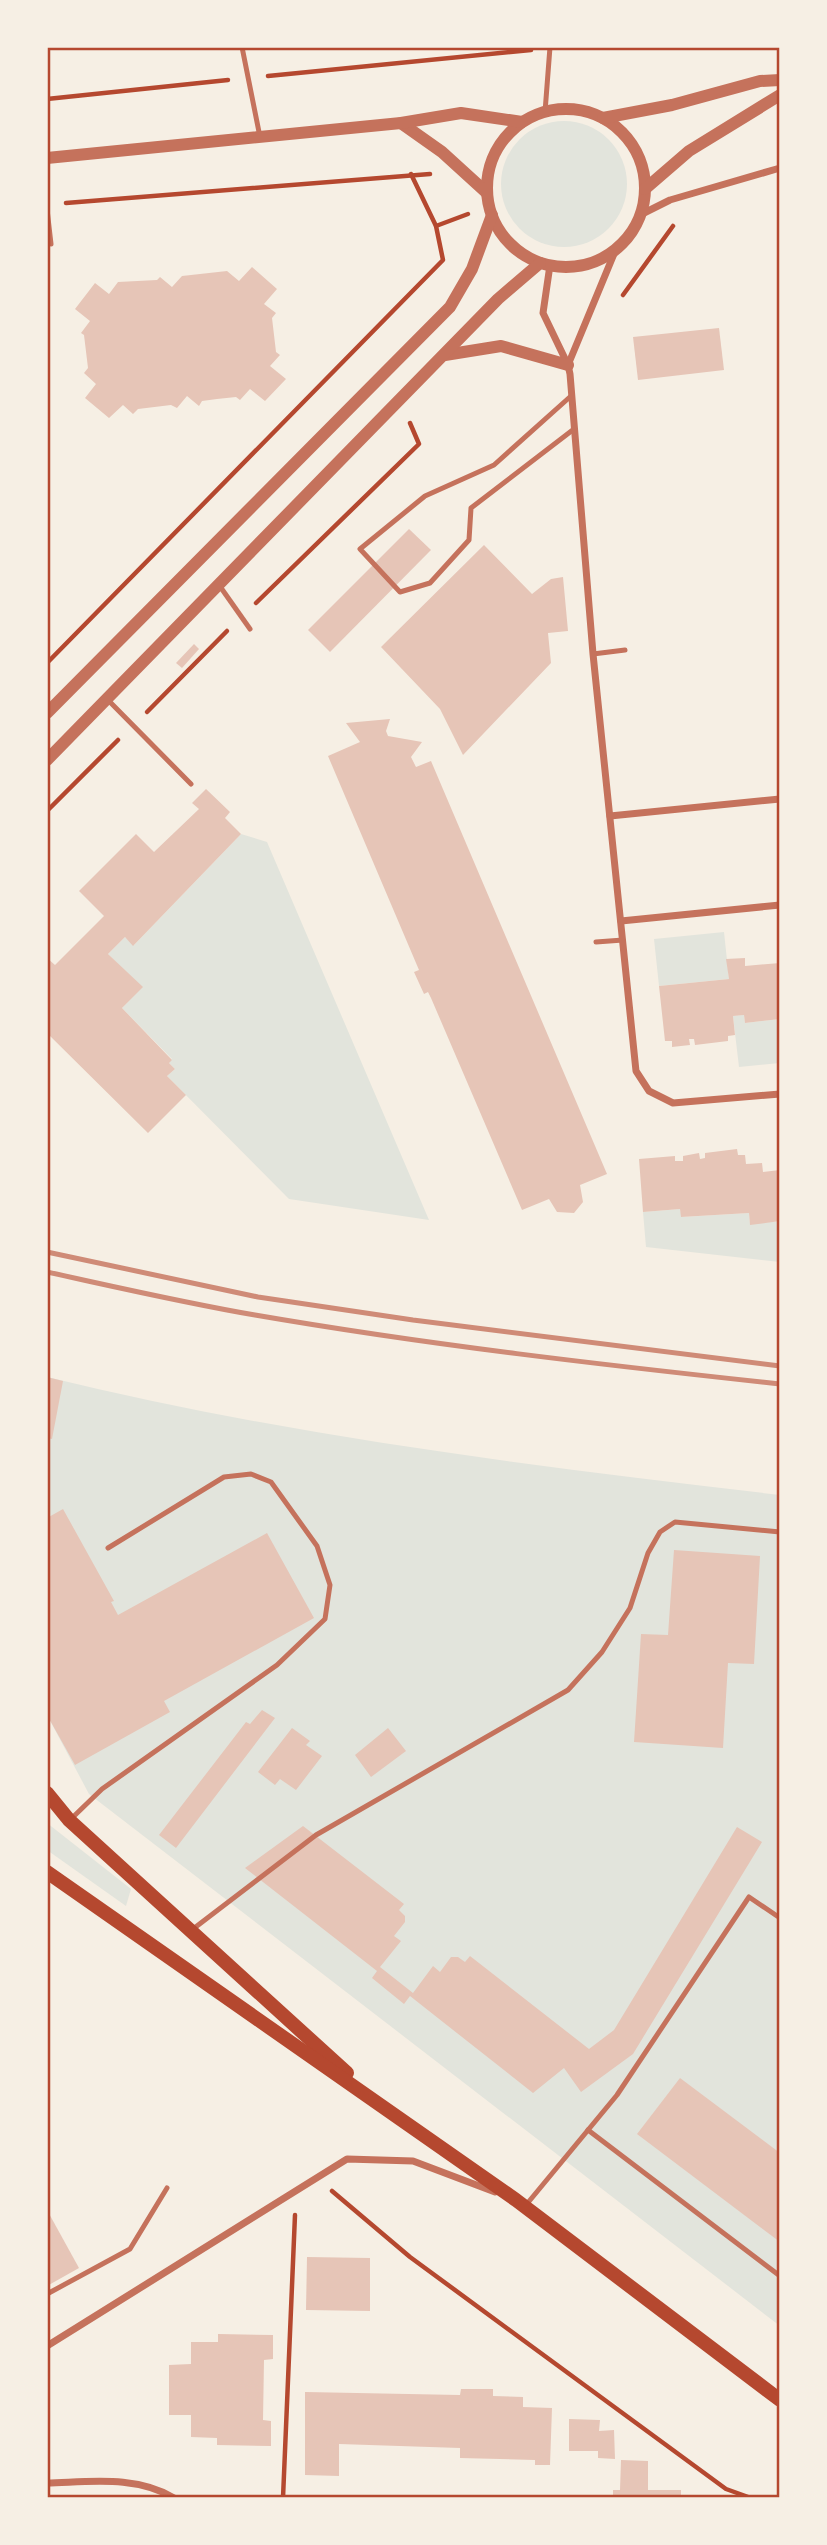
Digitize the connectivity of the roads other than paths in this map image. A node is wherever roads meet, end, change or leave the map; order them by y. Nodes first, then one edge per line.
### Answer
1 (243, 47) edge
2 (550, 48) edge
3 (780, 80) edge
4 (780, 95) edge
5 (545, 112) junction
6 (603, 118) junction
7 (522, 122) junction
8 (401, 123) junction
9 (260, 137) junction
10 (47, 158) edge
11 (780, 168) edge
12 (645, 189) junction
13 (487, 193) junction
14 (47, 209) edge
15 (492, 215) junction
16 (640, 215) junction
17 (51, 244) dead end
18 (616, 249) junction
19 (545, 264) junction
20 (444, 355) junction
21 (568, 365) junction
22 (571, 396) junction
23 (574, 429) junction
24 (219, 585) junction
25 (250, 629) dead end
26 (625, 650) dead end
27 (593, 654) junction
28 (107, 699) junction
29 (47, 713) edge
30 (47, 760) edge
31 (191, 784) dead end
32 (780, 799) edge
33 (610, 816) junction
34 (780, 905) edge
35 (621, 921) junction
36 (623, 940) junction
37 (597, 942) dead end
38 (780, 1094) edge
39 (780, 1532) edge
40 (108, 1548) dead end
41 (47, 1793) edge
42 (69, 1820) junction
43 (47, 1872) edge
44 (780, 1918) edge
45 (191, 1931) junction
46 (385, 2107) junction
47 (588, 2130) junction
48 (167, 2188) dead end
49 (520, 2203) junction
50 (780, 2276) edge
51 (47, 2294) edge
52 (47, 2346) edge
53 (780, 2400) edge
54 (47, 2483) edge
55 (174, 2498) edge

1 - 9 lane
2 - 5 lane
3 - 6 street
4 - 12 street
5 - 6 street
5 - 7 street
6 - 12 street
7 - 8 street
7 - 13 street
8 - 9 street
8 - 13 street
9 - 10 street
11 - 16 street
12 - 16 street
13 - 15 street
14 - 17 lane
15 - 19 street
15 - 29 street
16 - 18 street
18 - 19 street
18 - 21 street
19 - 20 street
19 - 21 street
20 - 21 street
20 - 24 street
21 - 22 street
22 - 23 street
22 - 23 lane
23 - 27 street
24 - 25 lane
24 - 28 street
26 - 27 lane
27 - 33 street
28 - 30 street
28 - 31 lane
32 - 33 street
33 - 35 street
34 - 35 street
35 - 36 street
36 - 37 lane
36 - 38 street
39 - 45 lane
40 - 42 lane
41 - 42 main road
42 - 45 main road
43 - 46 main road
44 - 47 lane
45 - 46 main road
46 - 49 main road
47 - 49 lane
47 - 50 lane
48 - 51 lane
49 - 52 street
49 - 53 main road
54 - 55 street

